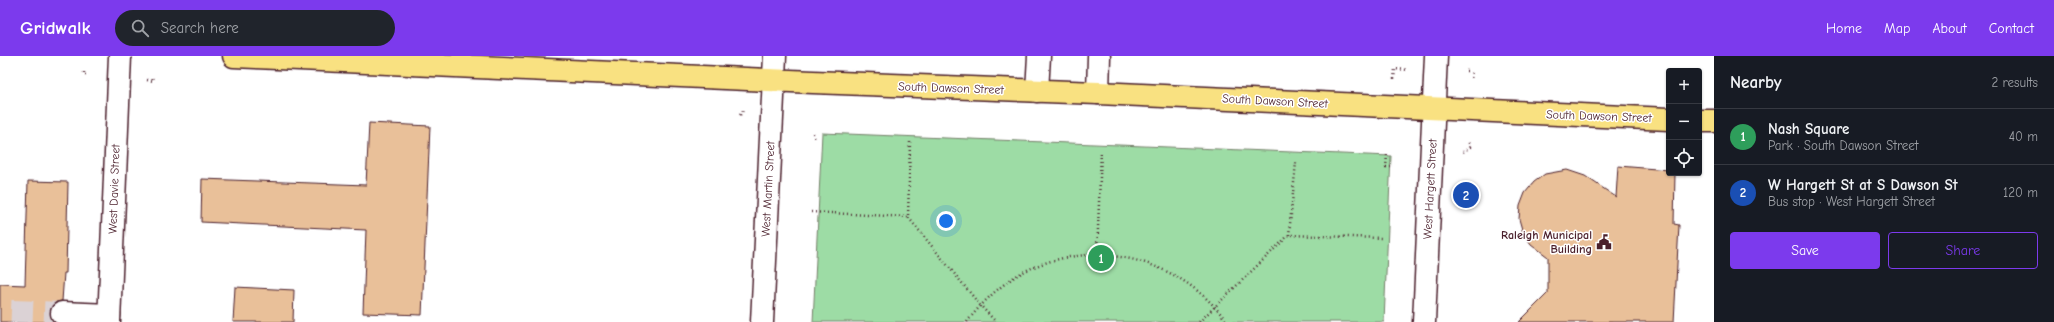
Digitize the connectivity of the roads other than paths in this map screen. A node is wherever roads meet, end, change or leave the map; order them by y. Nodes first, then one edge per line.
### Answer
1 (120, 56) edge
2 (234, 56) edge
3 (775, 56) edge
4 (1039, 56) edge
5 (1099, 56) edge
6 (1436, 56) edge
7 (773, 80) junction
8 (1037, 91) junction
9 (1098, 93) junction
10 (1434, 109) junction
11 (1666, 119) edge
12 (1702, 121) edge
13 (1714, 121) edge
14 (62, 313) tunnel mouth
15 (109, 318) edge
16 (762, 322) edge
17 (1424, 322) edge

1 - 15 street, West Davie Street
2 - 7 main road, South Dawson Street
3 - 7 street, West Martin Street
4 - 8 street
5 - 9 street
6 - 10 street, West Hargett Street
7 - 8 main road, South Dawson Street
7 - 16 street, West Martin Street
8 - 9 main road, South Dawson Street
9 - 10 main road, South Dawson Street
10 - 11 main road, South Dawson Street
10 - 17 street, West Hargett Street
12 - 13 main road
14 - 15 street

